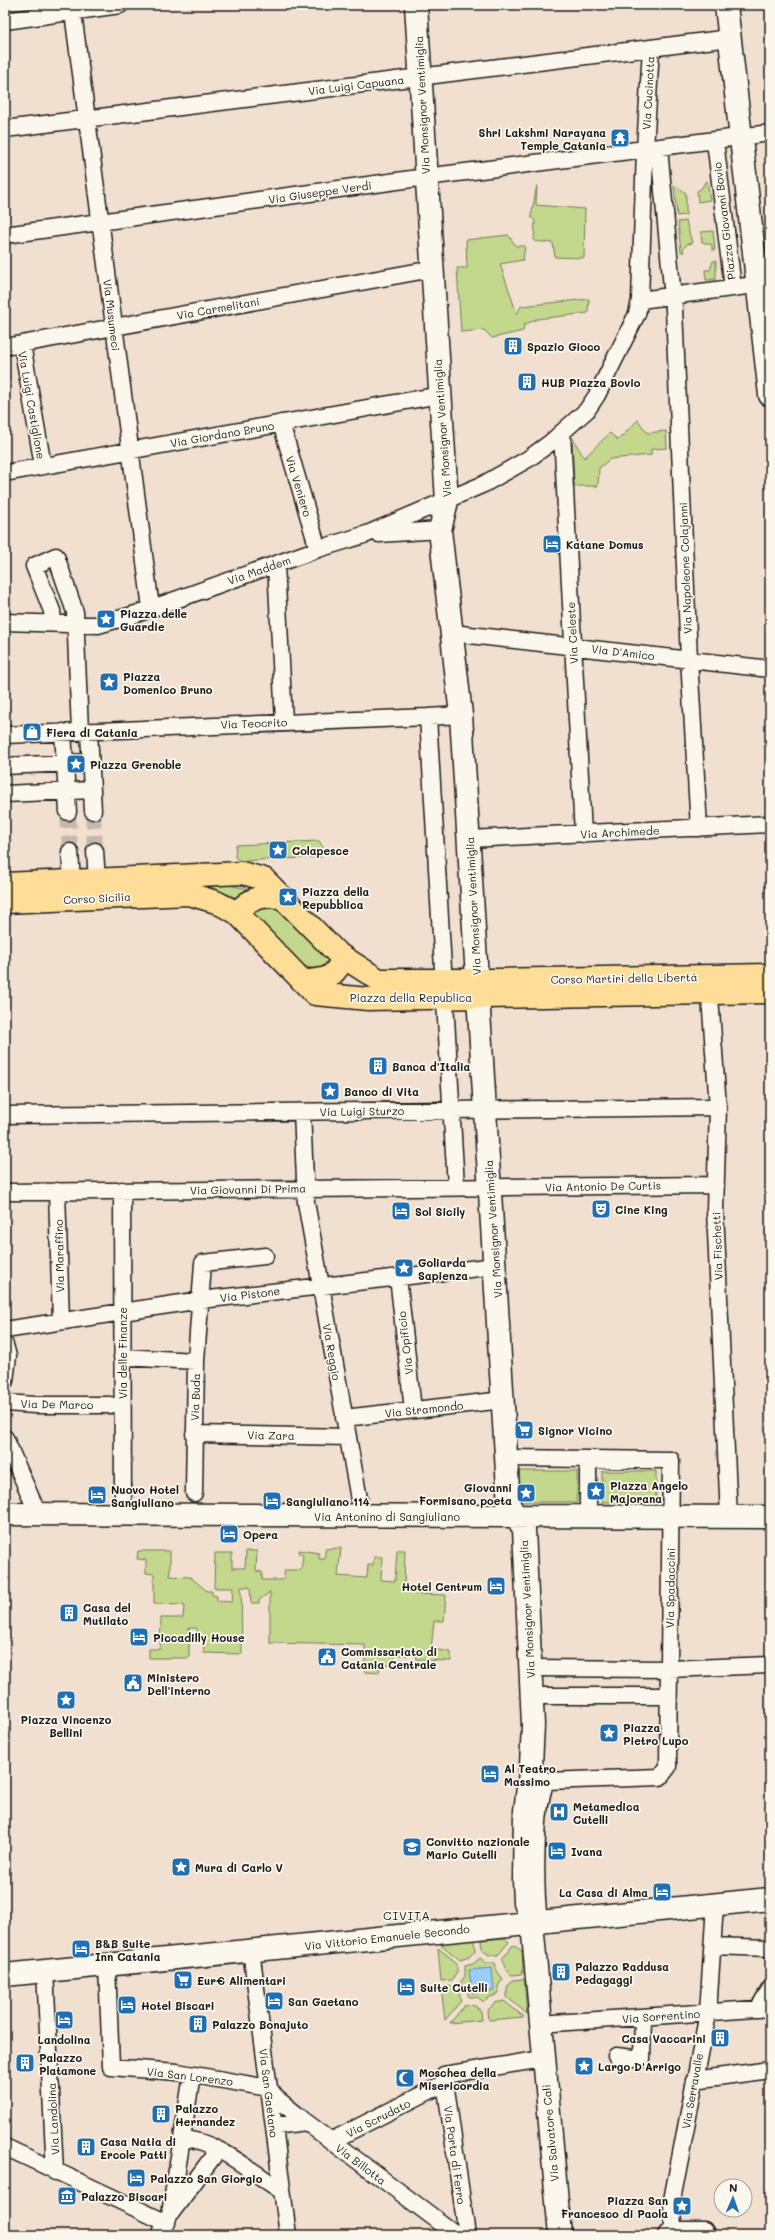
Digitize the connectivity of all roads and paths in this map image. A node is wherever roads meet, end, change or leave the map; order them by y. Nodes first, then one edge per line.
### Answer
1 (120, 5) edge
2 (416, 5) edge
3 (726, 5) edge
4 (76, 12) edge
5 (5, 21) edge
6 (730, 38) junction
7 (650, 48) junction
8 (420, 77) junction
9 (86, 118) junction
10 (5, 129) edge
11 (755, 133) edge
12 (715, 141) junction
13 (646, 146) junction
14 (426, 177) junction
15 (100, 222) junction
16 (666, 223) junction
17 (642, 224) junction
18 (5, 235) edge
19 (432, 269) junction
20 (733, 288) junction
21 (762, 288) edge
22 (673, 302) junction
23 (639, 307) junction
24 (114, 327) junction
25 (22, 344) junction
26 (5, 347) edge
27 (440, 395) junction
28 (770, 395) edge
29 (281, 423) junction
30 (562, 432) junction
31 (130, 450) junction
32 (43, 466) junction
33 (5, 473) edge
34 (447, 501) junction
35 (440, 530) junction
36 (367, 534) junction
37 (318, 549) junction
38 (276, 564) junction
39 (150, 608) junction
40 (5, 622) edge
41 (53, 623) junction
42 (75, 624) junction
43 (452, 633) junction
44 (573, 646) junction
45 (688, 659) junction
46 (770, 669) edge
47 (461, 715) junction
48 (428, 717) junction
49 (284, 722) junction
50 (84, 731) junction
51 (63, 732) junction
52 (5, 735) edge
53 (90, 762) junction
54 (65, 763) junction
55 (5, 766) edge
56 (92, 790) junction
57 (67, 791) junction
58 (5, 794) edge
59 (93, 811) tunnel mouth
60 (68, 812) tunnel mouth
61 (770, 824) edge
62 (699, 828) junction
63 (583, 834) junction
64 (469, 839) junction
65 (95, 851) tunnel mouth
66 (70, 852) tunnel mouth
67 (97, 880) junction
68 (72, 881) junction
69 (5, 884) edge
70 (188, 885) junction
71 (284, 898) junction
72 (5, 902) edge
73 (237, 913) junction
74 (344, 958) junction
75 (770, 975) edge
76 (302, 981) junction
77 (710, 985) junction
78 (445, 989) junction
79 (478, 989) junction
80 (770, 992) edge
81 (718, 1107) junction
82 (452, 1110) junction
83 (485, 1110) junction
84 (302, 1112) junction
85 (5, 1115) edge
86 (716, 1185) junction
87 (456, 1186) junction
88 (490, 1187) junction
89 (304, 1188) junction
90 (122, 1190) junction
91 (58, 1191) junction
92 (5, 1192) edge
93 (265, 1256) dead end
94 (496, 1266) junction
95 (398, 1277) junction
96 (320, 1286) junction
97 (201, 1300) junction
98 (122, 1311) junction
99 (61, 1321) junction
100 (5, 1330) edge
101 (5, 1345) edge
102 (122, 1357) junction
103 (196, 1361) junction
104 (5, 1381) edge
105 (503, 1400) junction
106 (5, 1403) edge
107 (110, 1405) dead end
108 (413, 1410) junction
109 (344, 1418) junction
110 (194, 1434) junction
111 (348, 1437) junction
112 (5, 1438) edge
113 (507, 1458) junction
114 (588, 1459) junction
115 (194, 1493) dead end
116 (5, 1514) edge
117 (38, 1514) junction
118 (123, 1515) junction
119 (362, 1516) junction
120 (516, 1516) junction
121 (588, 1517) junction
122 (670, 1517) junction
123 (729, 1517) junction
124 (770, 1517) edge
125 (770, 1665) edge
126 (674, 1666) junction
127 (530, 1668) junction
128 (531, 1696) junction
129 (668, 1696) junction
130 (531, 1765) junction
131 (546, 1781) junction
132 (770, 1899) edge
133 (715, 1904) junction
134 (535, 1922) junction
135 (713, 1946) junction
136 (770, 1948) edge
137 (251, 1950) junction
138 (107, 1965) junction
139 (45, 1971) junction
140 (5, 1975) edge
141 (770, 1989) edge
142 (764, 2009) edge
143 (708, 2013) junction
144 (643, 2017) junction
145 (544, 2026) junction
146 (616, 2056) dead end
147 (543, 2059) junction
148 (770, 2070) edge
149 (192, 2075) junction
150 (445, 2079) junction
151 (694, 2080) junction
152 (269, 2088) junction
153 (306, 2122) junction
154 (274, 2126) junction
155 (182, 2139) junction
156 (331, 2141) junction
157 (5, 2147) edge
158 (218, 2150) junction
159 (55, 2172) junction
160 (282, 2191) junction
161 (165, 2224) edge
162 (670, 2232) edge
163 (288, 2235) edge
164 (457, 2235) edge
165 (466, 2235) edge
166 (560, 2235) edge
167 (707, 2235) edge

1 - 4 street
2 - 8 main road, Via Monsignor Ventimiglia
3 - 6 main road
4 - 5 street
4 - 9 street, Via Musumeci
6 - 7 street, Via Luigi Capuana
6 - 11 main road
7 - 8 street, Via Luigi Capuana
7 - 13 street, Via Cucinotta
8 - 9 street, Via Luigi Capuana
8 - 14 main road, Via Monsignor Ventimiglia
9 - 10 street, Via Luigi Capuana
9 - 15 street, Via Musumeci
11 - 12 street
11 - 21 main road
12 - 13 street
12 - 20 street, Piazza Giovanni Bovio
13 - 14 street, Via Giuseppe Verdi
13 - 16 street
13 - 17 street
14 - 15 street, Via Giuseppe Verdi
14 - 19 main road, Via Monsignor Ventimiglia
15 - 18 street, Via Giuseppe Verdi
15 - 24 street, Via Musumeci
16 - 17 street
16 - 22 street
17 - 23 street
19 - 24 street, Via Carmelitani
19 - 27 main road, Via Monsignor Ventimiglia
20 - 21 street
20 - 22 street, Piazza Giovanni Bovio
21 - 28 main road
22 - 23 street, Piazza Giovanni Bovio
22 - 45 street, Via Napoleone Colajanni
23 - 30 street
24 - 25 street, Via Carmelitani
24 - 31 street, Via Musumeci
25 - 26 street, Via Carmelitani
25 - 32 street, Via Luigi Castiglione
27 - 29 street, Via Giordano Bruno
27 - 34 main road, Via Monsignor Ventimiglia
29 - 31 street, Via Giordano Bruno
29 - 37 street, Via Veniero
30 - 34 street
30 - 44 street, Via Celeste
31 - 32 street, Via Giordano Bruno
31 - 39 street, Via Musumeci
32 - 33 street, Via Giordano Bruno
34 - 35 main road, Via Monsignor Ventimiglia
34 - 36 street
35 - 36 street
35 - 43 main road, Via Monsignor Ventimiglia
36 - 37 street, Via Maddem
37 - 38 street, Via Maddem
38 - 39 street, Via Maddem
38 - 49 street
39 - 42 street
40 - 41 street
41 - 42 street
41 - 42 street
42 - 50 street
43 - 44 street, Via D'Amico
43 - 47 main road, Via Monsignor Ventimiglia
44 - 45 street, Via D'Amico
44 - 63 street, Via Celeste
45 - 46 street, Via D'Amico
45 - 62 street, Via Napoleone Colajanni
47 - 48 street, Via Teocrito
47 - 64 main road, Via Monsignor Ventimiglia
48 - 49 street, Via Teocrito
48 - 78 street
49 - 50 street, Via Teocrito
50 - 51 street
50 - 53 street
51 - 52 street
51 - 54 street
53 - 54 street
53 - 56 street
54 - 55 street
54 - 57 street
56 - 57 street
56 - 59 street
57 - 58 street
57 - 60 street
61 - 62 street, Via Archimede
62 - 63 street, Via Archimede
63 - 64 street, Via Archimede
64 - 79 main road, Via Monsignor Ventimiglia
65 - 67 street
66 - 68 street
67 - 68 main road, Corso Sicilia
67 - 70 main road, Corso Sicilia
68 - 69 main road, Corso Sicilia
70 - 71 main road, Piazza della Republica
70 - 72 main road, Corso Sicilia
70 - 73 main road, Piazza della Republica
71 - 73 main road
71 - 74 main road, Piazza della Republica
73 - 76 main road, Piazza della Republica
74 - 76 main road
74 - 78 main road, Piazza della Republica
75 - 77 main road, Corso Martiri della Libertà
76 - 78 main road, Piazza della Republica
77 - 79 main road, Corso Martiri della Libertà
77 - 80 main road, Corso Martiri della Libertà
77 - 81 street, Via Fischetti
78 - 79 main road, Piazza della Republica
78 - 82 street
79 - 83 main road, Via Monsignor Ventimiglia
81 - 83 street, Via Luigi Sturzo
81 - 86 street, Via Fischetti
82 - 83 street, Via Luigi Sturzo
82 - 84 street, Via Luigi Sturzo
82 - 87 street
83 - 88 main road, Via Monsignor Ventimiglia
84 - 85 street, Via Luigi Sturzo
84 - 89 street, Via Reggio
86 - 88 street, Via Antonio De Curtis
86 - 123 street, Via Fischetti
87 - 88 street, Via Giovanni Di Prima
87 - 89 street, Via Giovanni Di Prima
88 - 94 main road, Via Monsignor Ventimiglia
89 - 90 street, Via Giovanni Di Prima
89 - 96 street, Via Reggio
90 - 91 street, Via Giovanni Di Prima
90 - 98 street, Via delle Finanze
91 - 92 street, Via Giovanni Di Prima
91 - 99 street, Via Maraffino
93 - 97 street, Via Buda
94 - 95 street, Via Pistone
94 - 105 main road, Via Monsignor Ventimiglia
95 - 96 street, Via Pistone
95 - 108 street, Via Opificio
96 - 97 street, Via Pistone
96 - 109 street, Via Reggio
97 - 98 street, Via Pistone
97 - 103 street, Via Buda
98 - 99 street, Via Pistone
98 - 102 street, Via delle Finanze
99 - 100 street, Via Pistone
101 - 104 street
102 - 103 street
102 - 118 street, Via delle Finanze
103 - 110 street, Via Buda
105 - 108 street, Via Stramondo
105 - 113 main road, Via Monsignor Ventimiglia
106 - 107 street, Via De Marco
108 - 109 street, Via Stramondo
109 - 111 street, Via Reggio
110 - 111 street, Via Zara
110 - 115 street, Via Buda
111 - 119 street, Via Reggio
112 - 117 street
113 - 114 street
113 - 120 main road, Via Monsignor Ventimiglia
114 - 121 street
114 - 122 street, Via Spadaccini
116 - 117 main road, Via Antonino di Sangiuliano
117 - 118 main road, Via Antonino di Sangiuliano
118 - 119 main road, Via Antonino di Sangiuliano
119 - 120 main road, Via Antonino di Sangiuliano
120 - 121 main road, Via Antonino di Sangiuliano
120 - 127 main road, Via Monsignor Ventimiglia
121 - 122 main road, Via Antonino di Sangiuliano
122 - 123 main road, Via Antonino di Sangiuliano
122 - 126 street, Via Spadaccini
123 - 124 main road, Via Antonino di Sangiuliano
125 - 126 street
126 - 127 street
126 - 129 street, Via Spadaccini
127 - 128 main road, Via Monsignor Ventimiglia
128 - 129 street
128 - 130 main road, Via Monsignor Ventimiglia
129 - 131 street, Via Spadaccini
130 - 131 street
130 - 134 main road, Via Monsignor Ventimiglia
131 - 134 street
132 - 133 main road, Via Vittorio Emanuele Secondo
133 - 134 main road, Via Vittorio Emanuele Secondo
133 - 135 street, Via Serravalle
134 - 137 main road, Via Vittorio Emanuele Secondo
134 - 145 main road, Via Monsignor Ventimiglia
135 - 136 street
135 - 143 street, Via Serravalle
137 - 138 main road, Via Vittorio Emanuele Secondo
137 - 152 street, Via San Gaetano
138 - 139 main road, Via Vittorio Emanuele Secondo
138 - 149 street, Via San Lorenzo
139 - 140 main road, Via Vittorio Emanuele Secondo
139 - 159 street, Via Landolina
141 - 142 street
142 - 143 street, Via Sorrentino
143 - 144 street, Via Sorrentino
143 - 151 street, Via Serravalle
144 - 145 street, Via Sorrentino
144 - 146 street
145 - 147 main road, Via Salvatore Calì
147 - 150 street, Via Scrudato
147 - 166 main road, Via Salvatore Calì
148 - 151 street
149 - 152 street, Via San Lorenzo
149 - 155 street
150 - 156 street, Via Scrudato
150 - 165 street, Via Porta di Ferro
151 - 162 street, Via Serravalle
152 - 153 street, Via Billotta
152 - 154 street, Via San Gaetano
153 - 154 street
153 - 156 street, Via Billotta
154 - 160 street, Via San Gaetano
155 - 158 street
155 - 161 street
156 - 164 street, Via Billotta
157 - 159 street
158 - 160 street
158 - 161 street
159 - 161 street
160 - 163 street, Via San Gaetano
162 - 167 street

